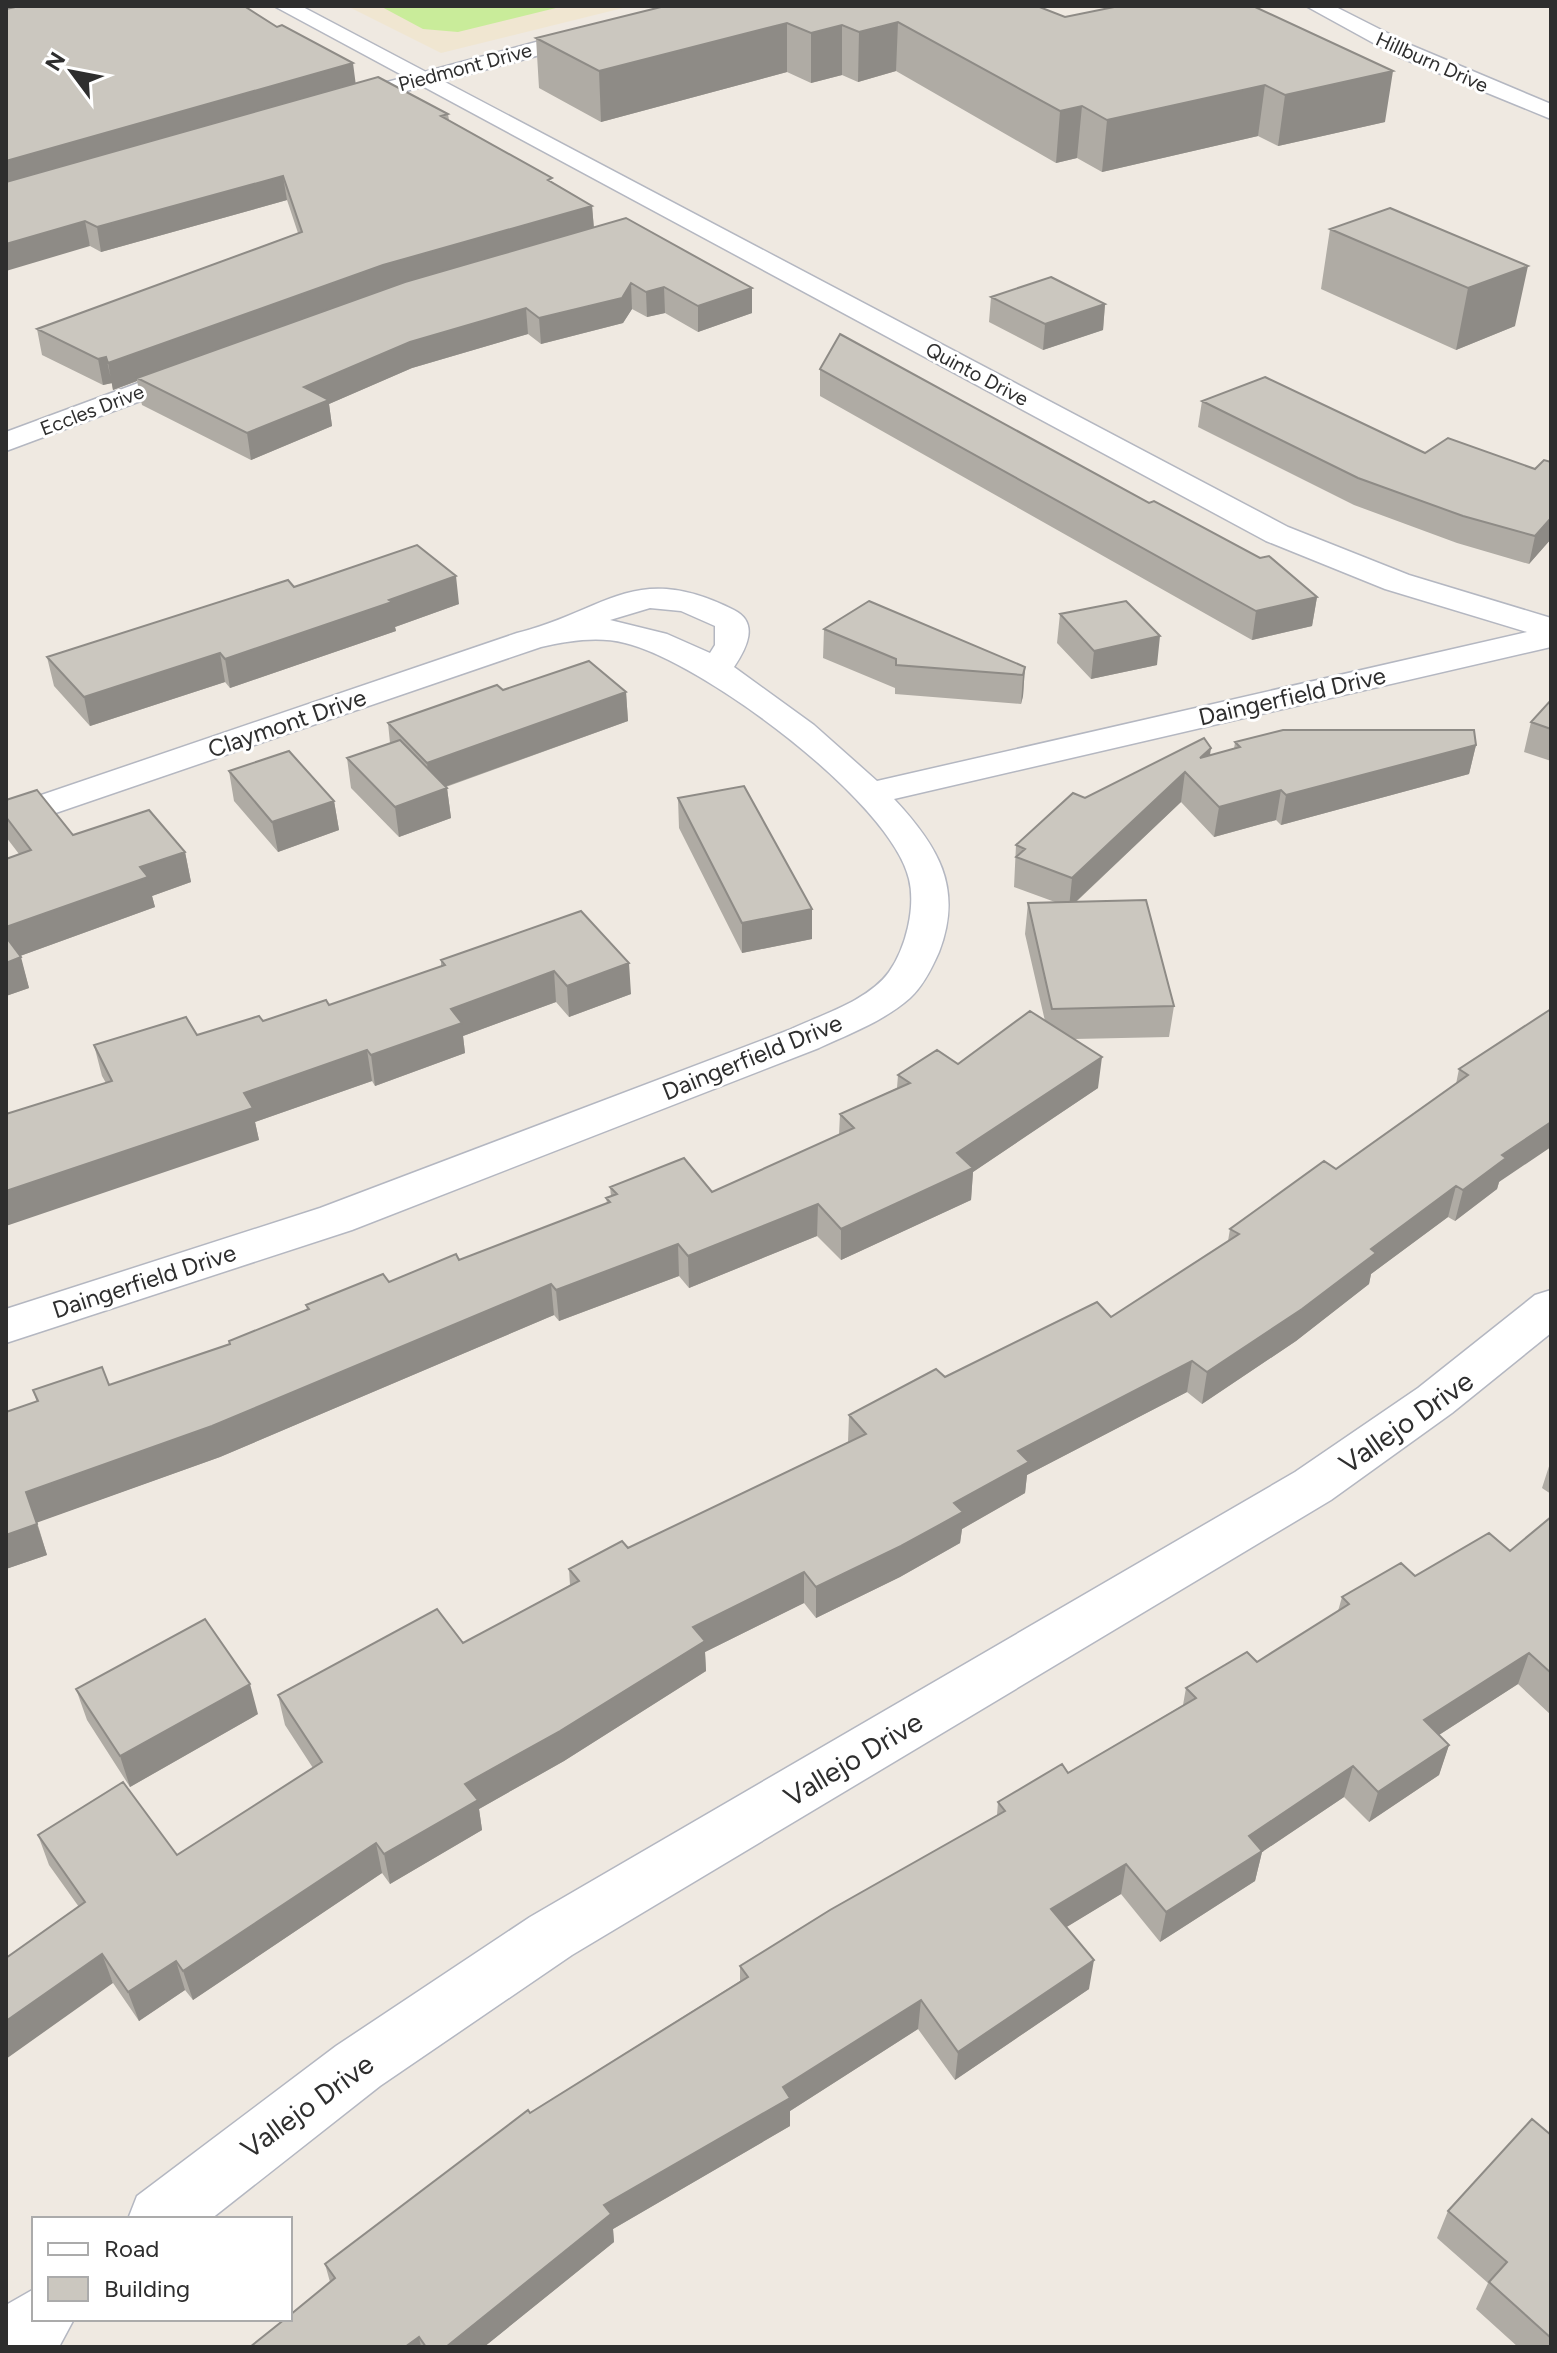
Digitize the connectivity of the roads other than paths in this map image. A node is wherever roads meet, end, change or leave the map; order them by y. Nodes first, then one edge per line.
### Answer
1 (285, 6) edge
2 (695, 6) edge
3 (1317, 6) edge
4 (420, 78) junction
5 (313, 109) edge
6 (1551, 112) edge
7 (681, 216) junction
8 (636, 229) edge
9 (226, 360) edge
10 (6, 442) edge
11 (1551, 629) edge
12 (569, 630) junction
13 (1551, 637) edge
14 (715, 670) junction
15 (871, 793) junction
16 (6, 819) edge
17 (1551, 1307) edge
18 (6, 1326) edge
19 (163, 2217) edge
20 (39, 2321) edge
21 (7, 2347) edge

1 - 4 street, Quinto Drive
2 - 4 street, Piedmont Drive
3 - 6 street, Hillburn Drive
4 - 5 street, Piedmont Drive
4 - 7 street, Quinto Drive
7 - 8 street
7 - 11 street, Quinto Drive
9 - 10 street, Eccles Drive
12 - 14 street, Claymont Drive
12 - 14 street, Claymont Drive
12 - 16 street, Claymont Drive
13 - 15 street, Daingerfield Drive
14 - 15 street, Claymont Drive
15 - 18 street, Daingerfield Drive
17 - 19 street, Vallejo Drive
20 - 21 street

